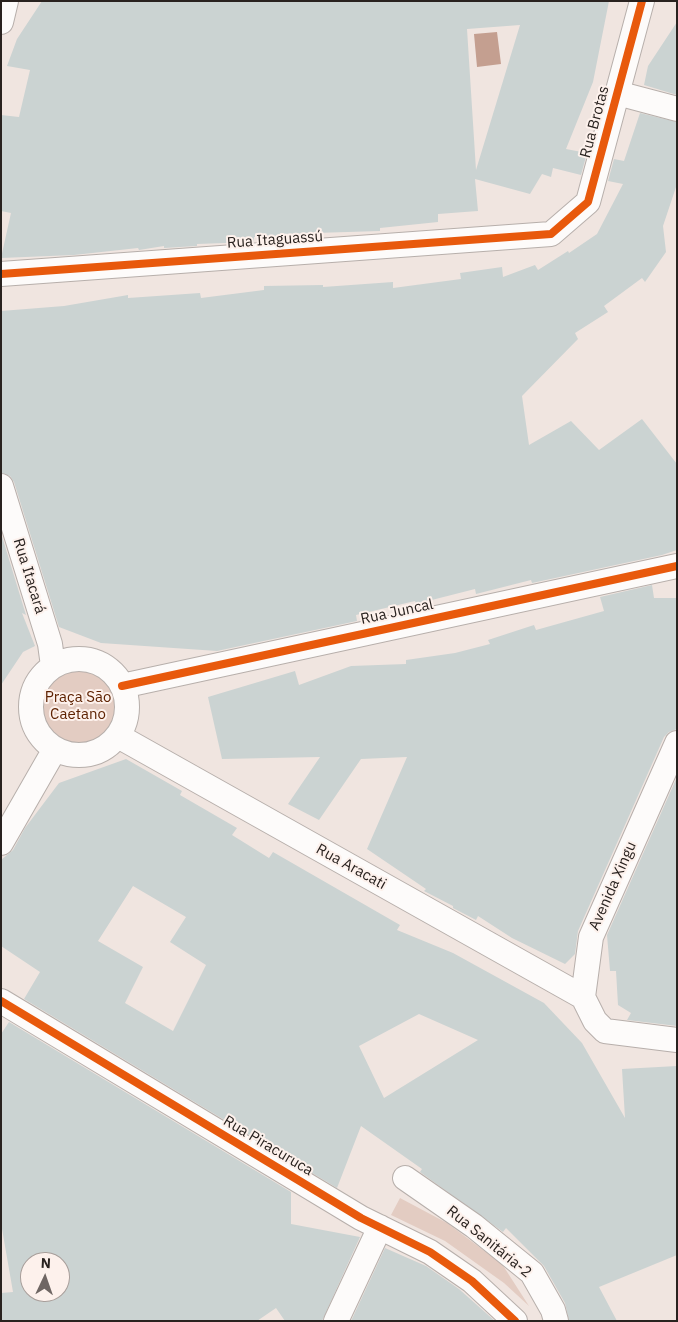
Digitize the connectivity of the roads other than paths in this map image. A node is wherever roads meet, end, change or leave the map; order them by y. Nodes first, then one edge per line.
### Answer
1 (6, 1) edge
2 (642, 1) edge
3 (1, 22) edge
4 (617, 93) junction
5 (677, 108) edge
6 (551, 234) joint
7 (1, 274) edge
8 (1, 486) edge
9 (677, 566) edge
10 (53, 666) junction
11 (122, 686) junction
12 (118, 736) junction
13 (677, 742) edge
14 (55, 749) junction
15 (1, 843) edge
16 (584, 997) junction
17 (1, 1001) edge
18 (677, 1040) edge
19 (405, 1178) dead end
20 (380, 1227) junction
21 (336, 1321) edge
22 (515, 1321) edge
23 (556, 1321) edge

1 - 3 street
2 - 4 street, Rua Brotas
4 - 5 street
4 - 6 street, Rua Brotas
6 - 7 street, Rua Itaguassú
8 - 10 street, Rua Itacará
9 - 11 street, Rua Juncal
10 - 11 street
10 - 14 street
11 - 12 street
12 - 14 street
12 - 16 street, Rua Aracati
13 - 16 street, Avenida Xingu
14 - 15 street
16 - 18 street
17 - 20 street, Rua Piracuruca
19 - 23 street, Rua Sanitária-2
20 - 21 street
20 - 22 street, Rua Piracuruca

